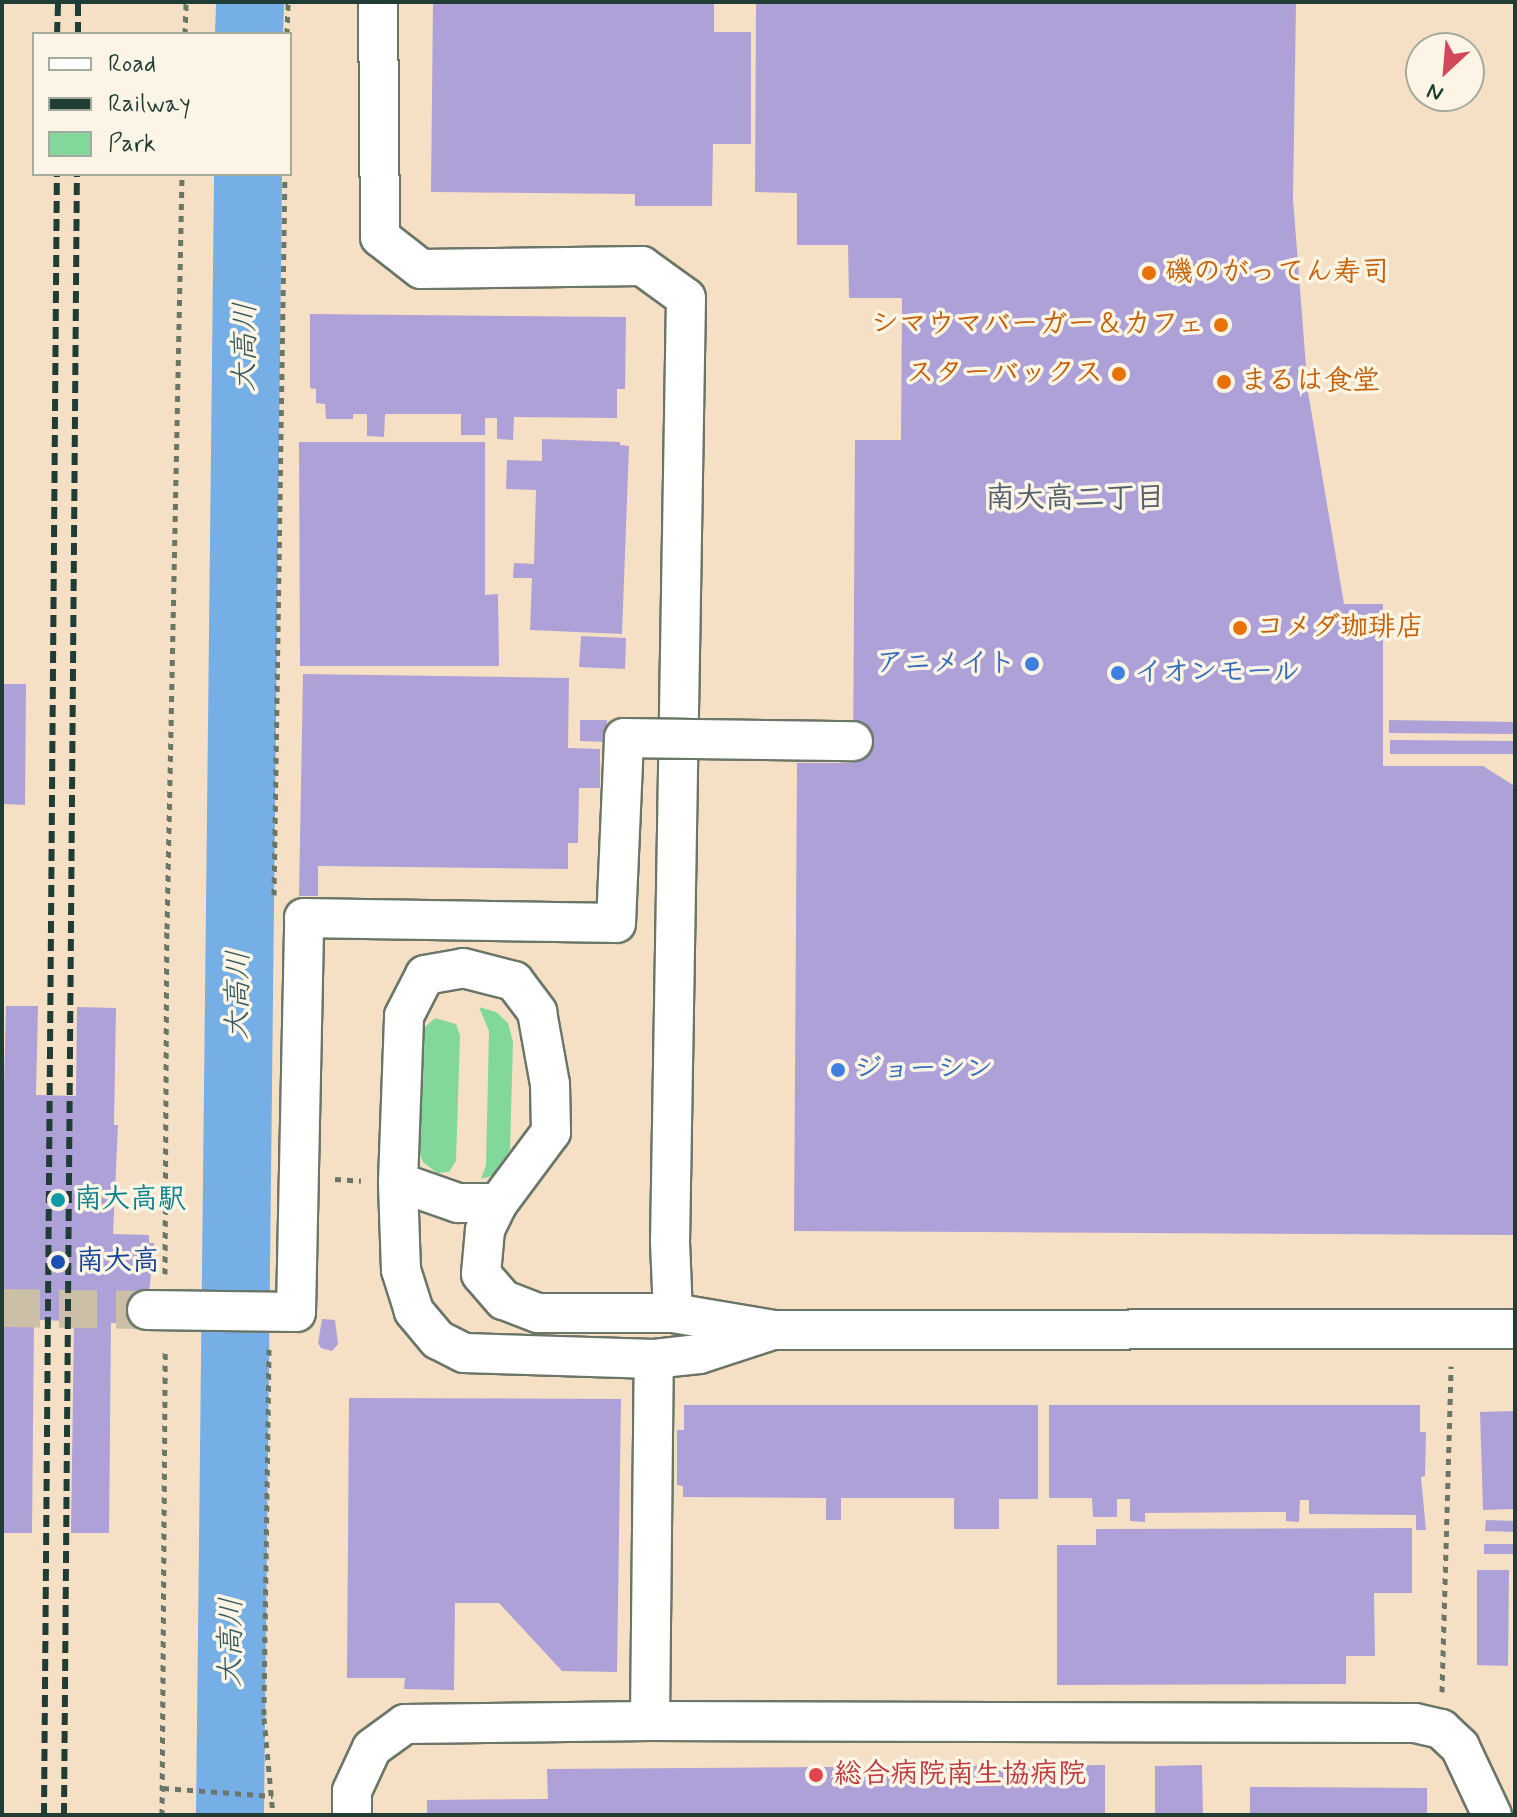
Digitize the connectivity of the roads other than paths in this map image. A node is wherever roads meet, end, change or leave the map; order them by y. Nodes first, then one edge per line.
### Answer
1 (378, 2) edge
2 (853, 741) dead end
3 (398, 1182) junction
4 (498, 1203) junction
5 (156, 1295) tunnel mouth
6 (673, 1313) junction
7 (1515, 1329) edge
8 (773, 1330) junction
9 (654, 1359) junction
10 (650, 1721) junction
11 (352, 1815) edge
12 (1492, 1815) edge

1 - 6 street
2 - 5 street, bridge
3 - 4 street
3 - 4 street
3 - 9 street
4 - 6 street
6 - 8 street
7 - 8 street
8 - 9 street
9 - 10 street
10 - 11 street
10 - 12 street

